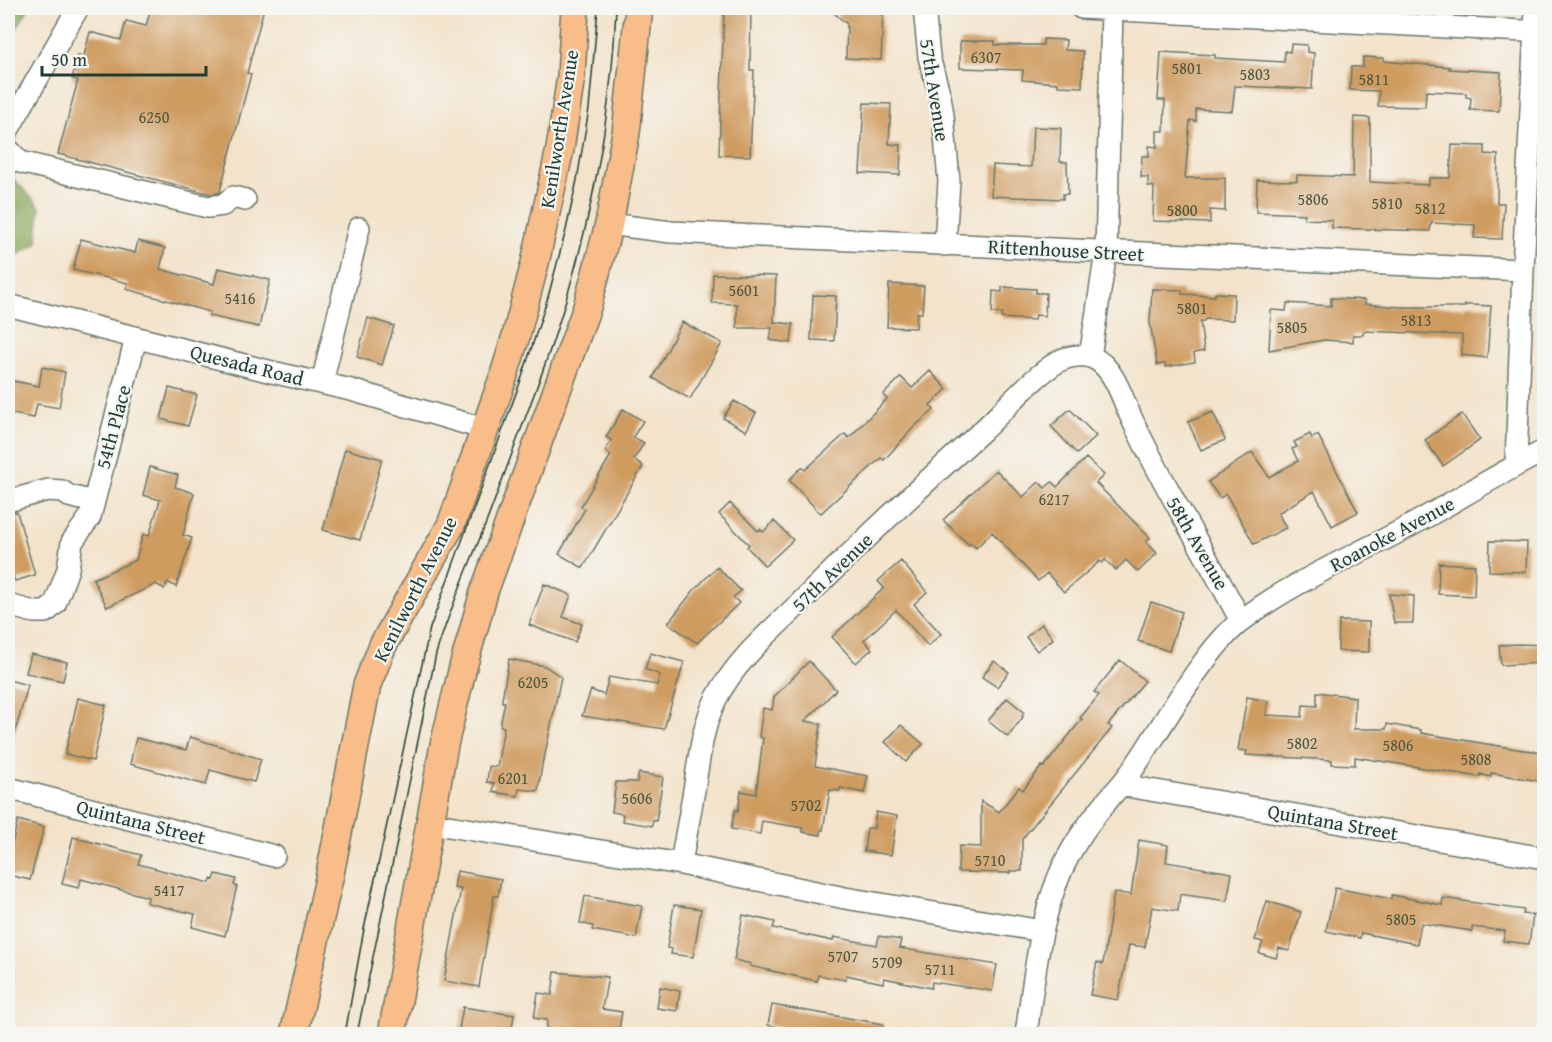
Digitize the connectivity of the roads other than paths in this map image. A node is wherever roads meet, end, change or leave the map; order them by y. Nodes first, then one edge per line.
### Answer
1 (78, 8) edge
2 (575, 8) edge
3 (639, 8) edge
4 (924, 8) edge
5 (1081, 8) edge
6 (1291, 8) edge
7 (1536, 8) edge
8 (1112, 9) junction
9 (1269, 17) junction
10 (1540, 31) edge
11 (8, 130) edge
12 (8, 149) edge
13 (245, 200) dead end
14 (609, 224) junction
15 (359, 228) dead end
16 (945, 244) junction
17 (1106, 252) junction
18 (1522, 270) junction
19 (8, 304) edge
20 (136, 338) junction
21 (1090, 357) junction
22 (322, 383) junction
23 (485, 429) junction
24 (1545, 451) edge
25 (1516, 465) junction
26 (8, 501) edge
27 (92, 509) junction
28 (8, 605) edge
29 (1241, 621) junction
30 (1120, 785) junction
31 (8, 788) edge
32 (430, 823) junction
33 (274, 856) dead end
34 (1545, 858) edge
35 (681, 864) junction
36 (1042, 932) junction
37 (294, 1035) edge
38 (392, 1035) edge
39 (1026, 1035) edge

1 - 11 street
2 - 23 main road, Kenilworth Avenue
3 - 14 main road
4 - 16 street, 57th Avenue
5 - 8 street
6 - 9 street
7 - 10 street
8 - 9 street
8 - 17 street
9 - 10 street
10 - 18 street
12 - 13 street
14 - 16 street, Rittenhouse Street
14 - 32 main road
15 - 22 street
16 - 17 street, Rittenhouse Street
17 - 18 street, Rittenhouse Street
17 - 21 street
18 - 25 street
19 - 20 street, Quesada Road
20 - 22 street, Quesada Road
20 - 27 street, 54th Place
21 - 29 street, 58th Avenue
21 - 35 street, 57th Avenue
22 - 23 street, Quesada Road
23 - 37 main road, Kenilworth Avenue
24 - 25 street, Roanoke Avenue
25 - 29 street, Roanoke Avenue
26 - 27 street
27 - 28 street
29 - 30 street
30 - 34 street, Quintana Street
30 - 36 street
31 - 33 street, Quintana Street
32 - 35 street
32 - 38 main road
35 - 36 street
36 - 39 street

